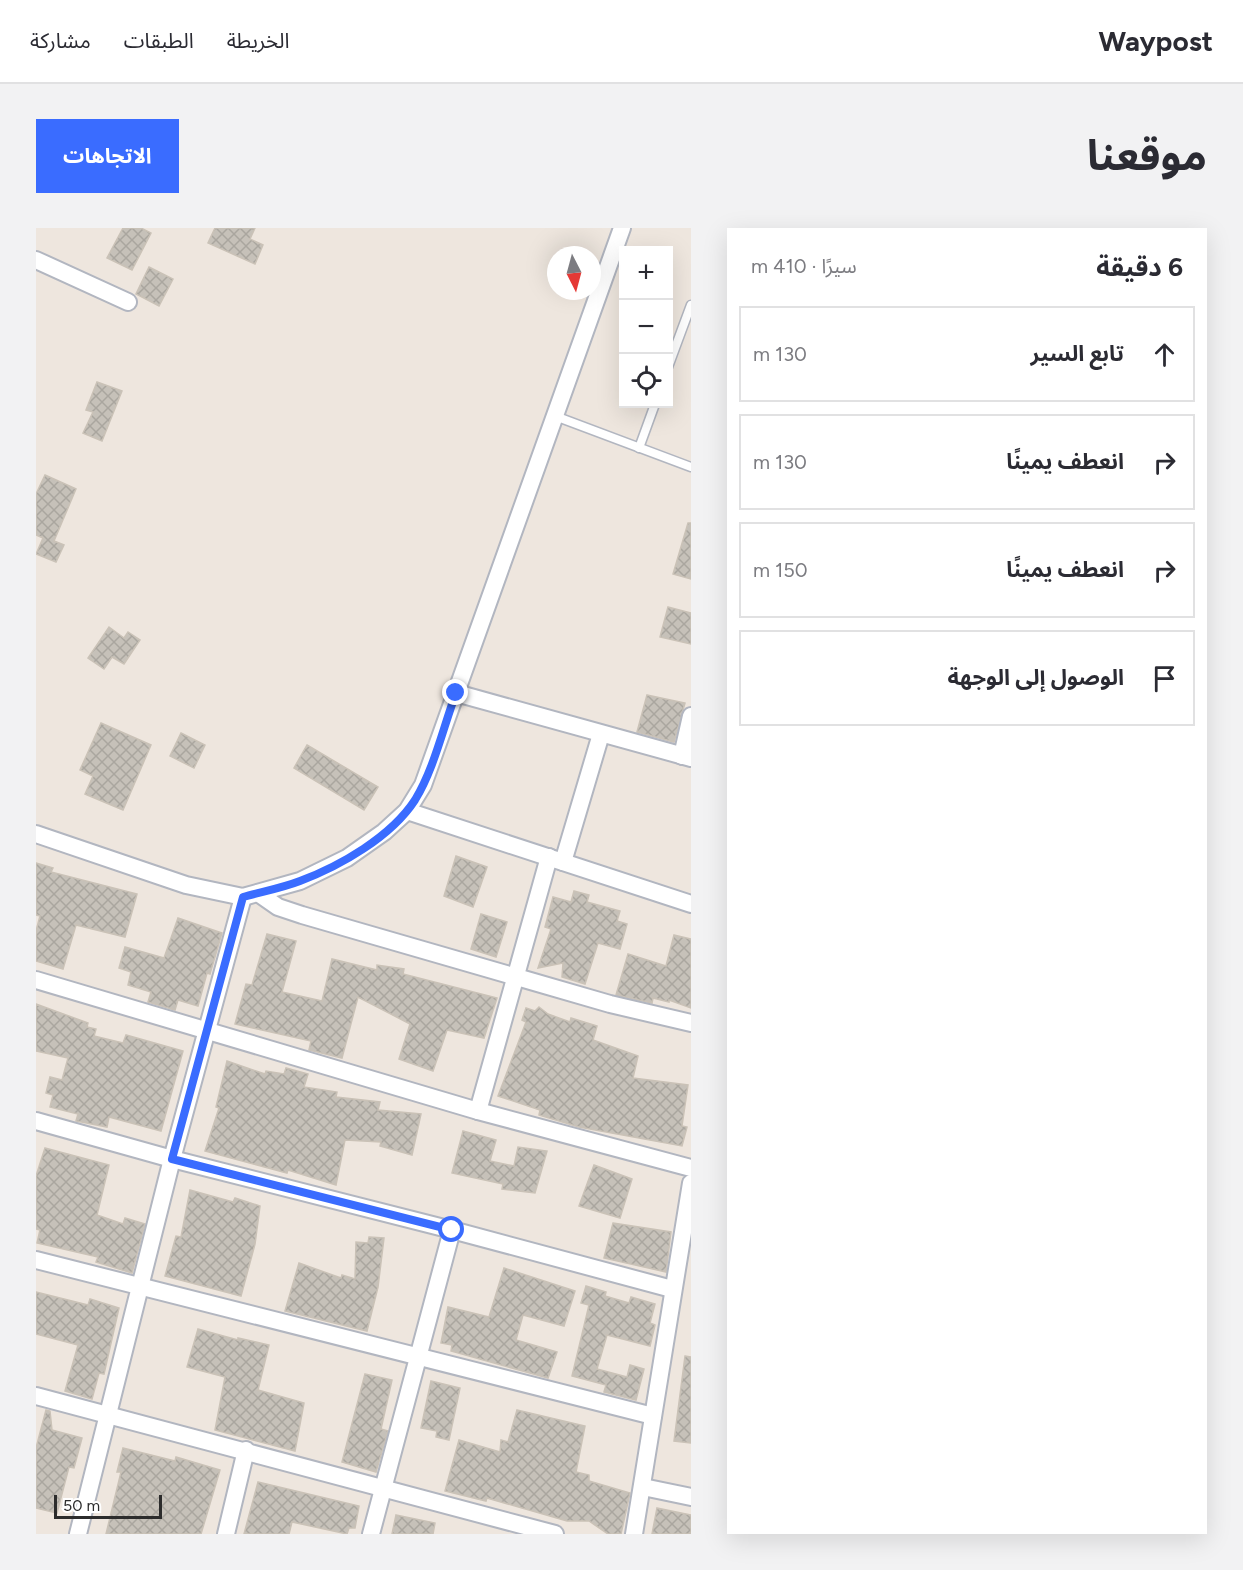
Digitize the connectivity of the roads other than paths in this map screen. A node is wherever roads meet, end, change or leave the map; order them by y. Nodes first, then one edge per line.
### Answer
1 (622, 228) edge
2 (36, 260) edge
3 (128, 302) dead end
4 (691, 305) edge
5 (673, 356) edge
6 (654, 408) edge
7 (555, 416) junction
8 (639, 448) junction
9 (691, 467) edge
10 (456, 693) junction
11 (691, 716) edge
12 (602, 734) junction
13 (686, 757) edge
14 (407, 811) junction
15 (36, 834) edge
16 (556, 860) junction
17 (250, 895) junction
18 (691, 904) edge
19 (514, 976) junction
20 (36, 980) edge
21 (691, 1023) edge
22 (206, 1030) junction
23 (478, 1111) junction
24 (36, 1121) edge
25 (172, 1159) junction
26 (691, 1168) edge
27 (691, 1183) edge
28 (452, 1230) junction
29 (36, 1260) edge
30 (140, 1286) junction
31 (672, 1289) junction
32 (418, 1357) junction
33 (36, 1396) edge
34 (107, 1413) junction
35 (653, 1416) junction
36 (246, 1450) junction
37 (383, 1486) junction
38 (643, 1487) junction
39 (691, 1497) edge
40 (510, 1528) edge
41 (78, 1534) edge
42 (226, 1534) edge
43 (371, 1534) edge
44 (555, 1534) edge
45 (634, 1534) edge

1 - 7 street
2 - 3 street
4 - 5 lane
6 - 8 lane
7 - 8 lane
7 - 10 street
8 - 9 lane
10 - 12 street
10 - 14 street
11 - 13 street
12 - 13 street
12 - 16 street
14 - 16 street
14 - 17 street
15 - 17 street
16 - 18 street
16 - 19 street
17 - 19 street
17 - 22 street
19 - 21 street
19 - 23 street
20 - 22 street
22 - 23 street
22 - 25 street
23 - 26 street
24 - 25 street
25 - 28 street
25 - 30 street
27 - 31 street
28 - 31 street
28 - 32 street
29 - 30 street
30 - 32 street
30 - 34 street
31 - 35 street
32 - 35 street
32 - 37 street
33 - 34 street
34 - 36 street
34 - 41 street
35 - 38 street
36 - 37 street
36 - 42 street
37 - 40 street
37 - 43 street
38 - 39 street
38 - 45 street
40 - 44 street

